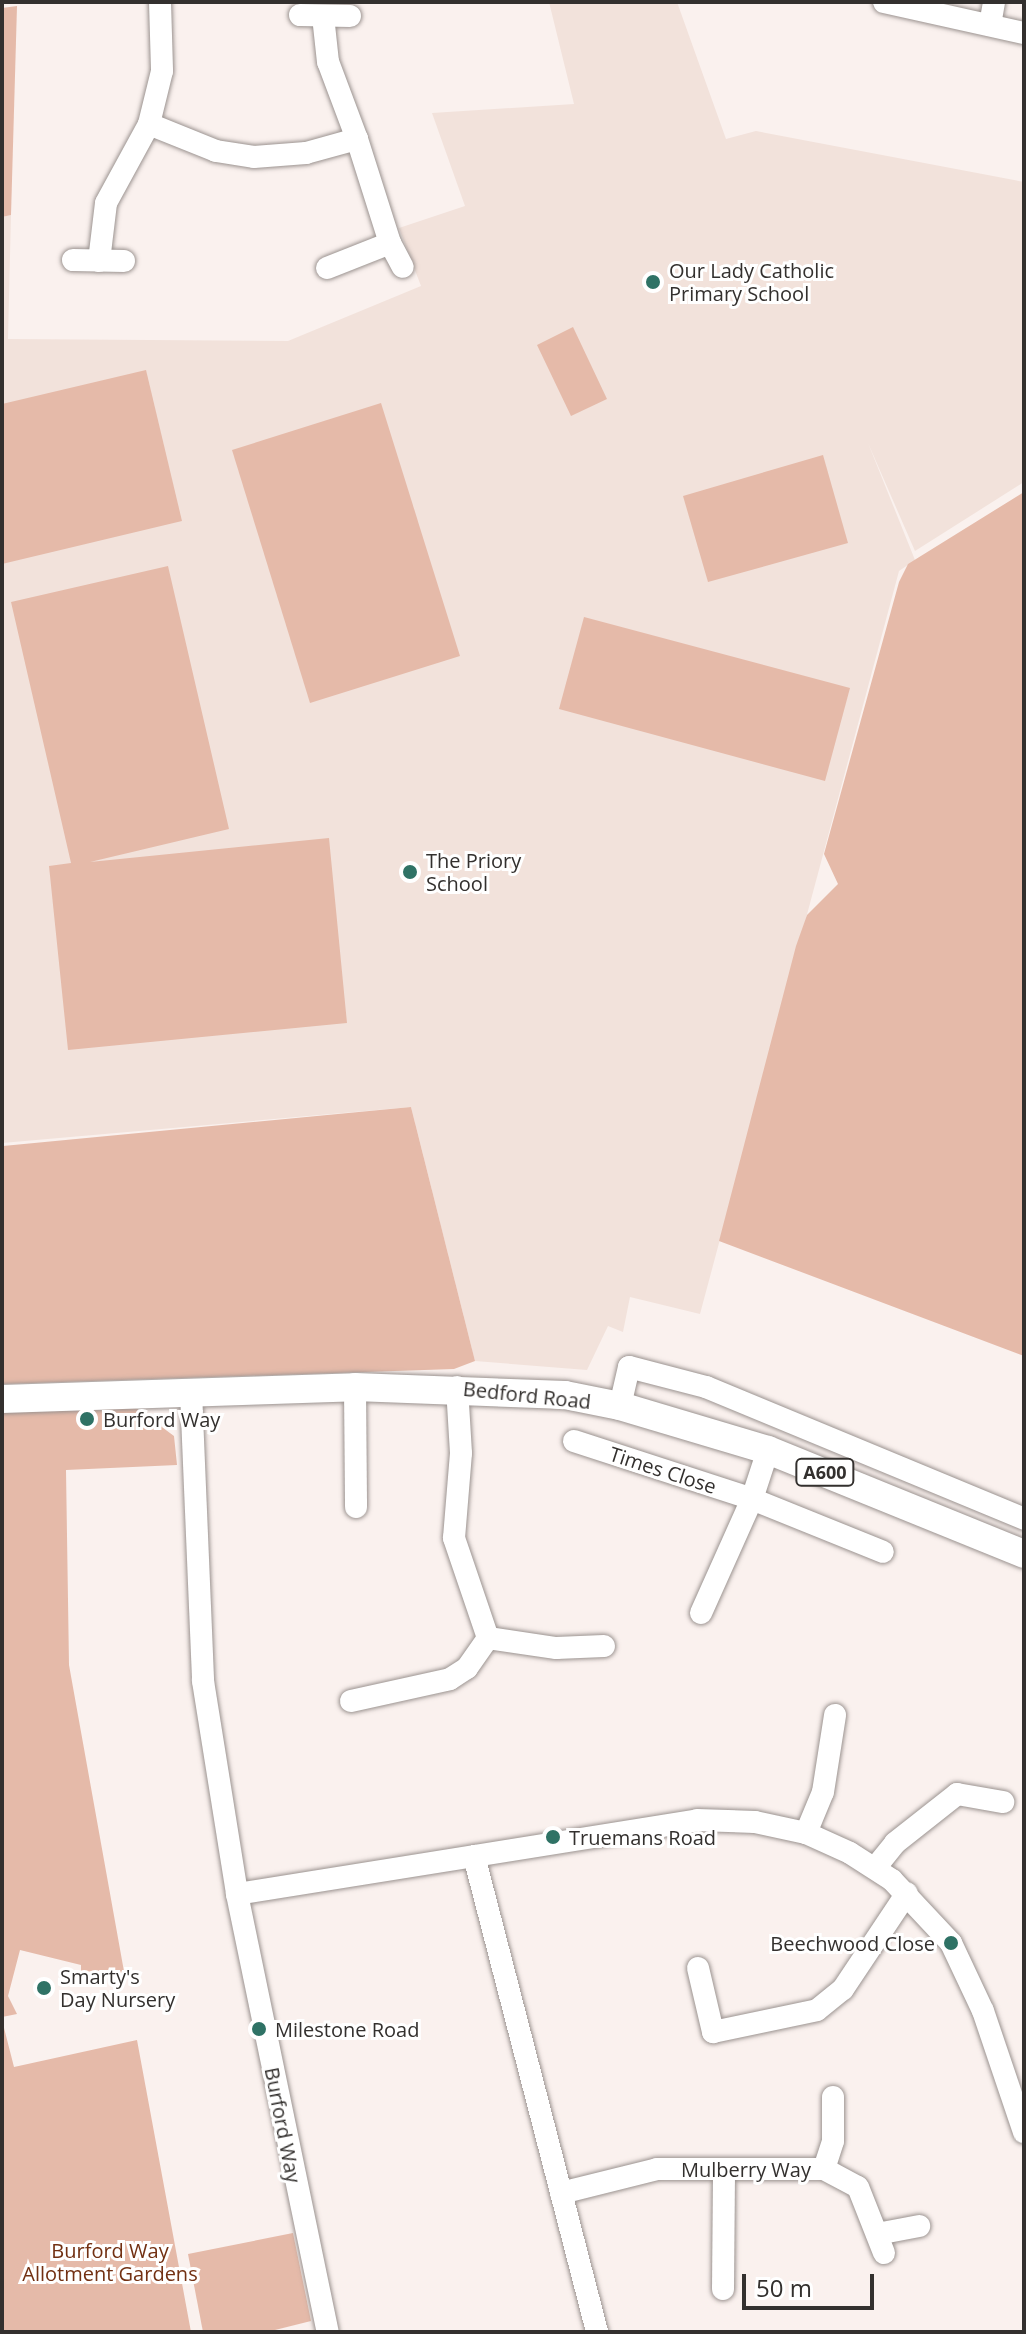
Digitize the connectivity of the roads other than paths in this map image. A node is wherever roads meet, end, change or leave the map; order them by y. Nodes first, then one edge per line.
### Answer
1 (160, 2) edge
2 (884, 2) edge
3 (994, 2) edge
4 (300, 15) dead end
5 (323, 16) junction
6 (350, 16) dead end
7 (990, 25) junction
8 (1024, 33) edge
9 (149, 124) junction
10 (357, 139) junction
11 (390, 243) junction
12 (73, 260) dead end
13 (99, 261) junction
14 (124, 261) dead end
15 (403, 267) dead end
16 (327, 268) dead end
17 (355, 1387) junction
18 (457, 1387) junction
19 (191, 1392) junction
20 (2, 1399) edge
21 (620, 1406) junction
22 (574, 1441) dead end
23 (768, 1450) junction
24 (752, 1499) junction
25 (356, 1507) dead end
26 (1024, 1519) edge
27 (883, 1552) dead end
28 (1024, 1554) edge
29 (701, 1613) dead end
30 (488, 1638) junction
31 (604, 1646) dead end
32 (351, 1701) dead end
33 (835, 1715) dead end
34 (1003, 1802) dead end
35 (806, 1833) junction
36 (474, 1856) junction
37 (875, 1868) junction
38 (907, 1893) junction
39 (237, 1894) junction
40 (698, 1968) dead end
41 (833, 2097) dead end
42 (1024, 2132) edge
43 (724, 2169) junction
44 (824, 2169) junction
45 (561, 2193) junction
46 (919, 2226) dead end
47 (723, 2289) dead end
48 (328, 2332) edge
49 (597, 2332) edge

1 - 9 street
2 - 7 street
3 - 7 street
4 - 5 street
5 - 6 street
5 - 10 street
7 - 8 street
9 - 10 street
9 - 13 street
10 - 11 street
11 - 15 street
11 - 16 street
12 - 13 street
13 - 14 street
17 - 18 main road, Bedford Road / A600
17 - 19 main road, Bedford Road / A600
17 - 25 street
18 - 21 main road, Bedford Road / A600
18 - 30 street
19 - 20 main road, Bedford Road / A600
19 - 39 street, Burford Way
21 - 23 main road, Bedford Road / A600
21 - 26 street
22 - 24 street, Times Close
23 - 24 street
23 - 28 main road, Bedford Road / A600
24 - 27 street, Times Close
24 - 29 street
30 - 31 street
30 - 32 street
33 - 35 street
34 - 37 street
35 - 36 street
35 - 37 street
36 - 39 street
36 - 45 street
37 - 38 street
38 - 40 street
38 - 42 street
39 - 48 street, Burford Way
41 - 44 street
43 - 44 street, Mulberry Way
43 - 45 street, Mulberry Way
43 - 47 street
44 - 46 street, Mulberry Way
45 - 49 street

